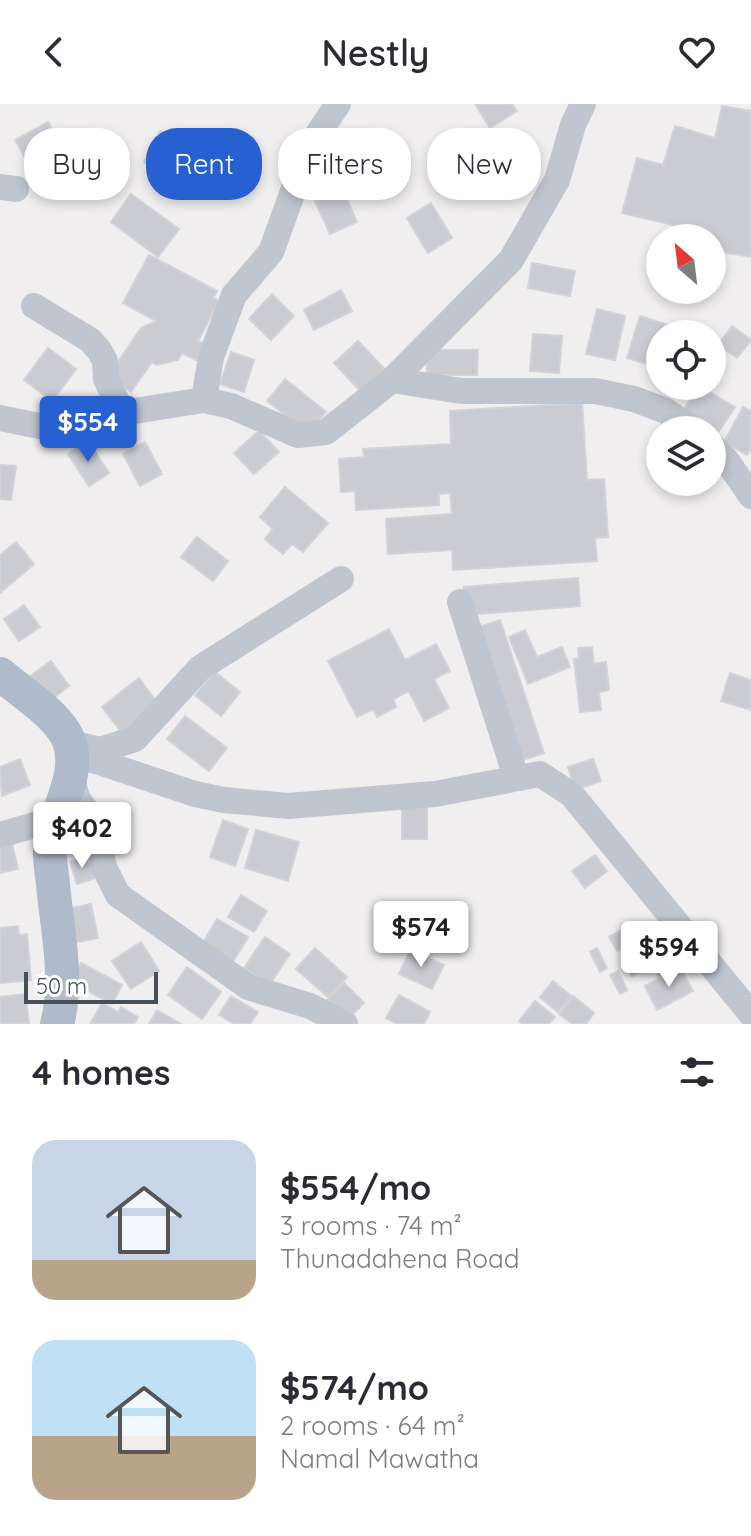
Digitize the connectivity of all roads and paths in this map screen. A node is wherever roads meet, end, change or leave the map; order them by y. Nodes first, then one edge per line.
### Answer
1 (338, 104) edge
2 (556, 104) edge
3 (578, 114) edge
4 (34, 306) dead end
5 (392, 380) junction
6 (204, 400) junction
7 (122, 412) junction
8 (673, 416) edge
9 (0, 418) edge
10 (726, 460) edge
11 (751, 496) edge
12 (341, 579) dead end
13 (460, 602) dead end
14 (0, 674) edge
15 (71, 759) junction
16 (528, 776) junction
17 (55, 819) junction
18 (0, 835) edge
19 (751, 1014) edge
20 (57, 1024) edge
21 (345, 1024) edge

1 - 6 street
2 - 3 street
3 - 5 street
4 - 7 street
5 - 6 street
5 - 8 street
6 - 7 street
7 - 9 street
10 - 11 street
12 - 15 street
13 - 16 street
14 - 15 main road
15 - 16 street
15 - 17 main road
15 - 21 street
16 - 19 street
17 - 18 street
17 - 20 main road

